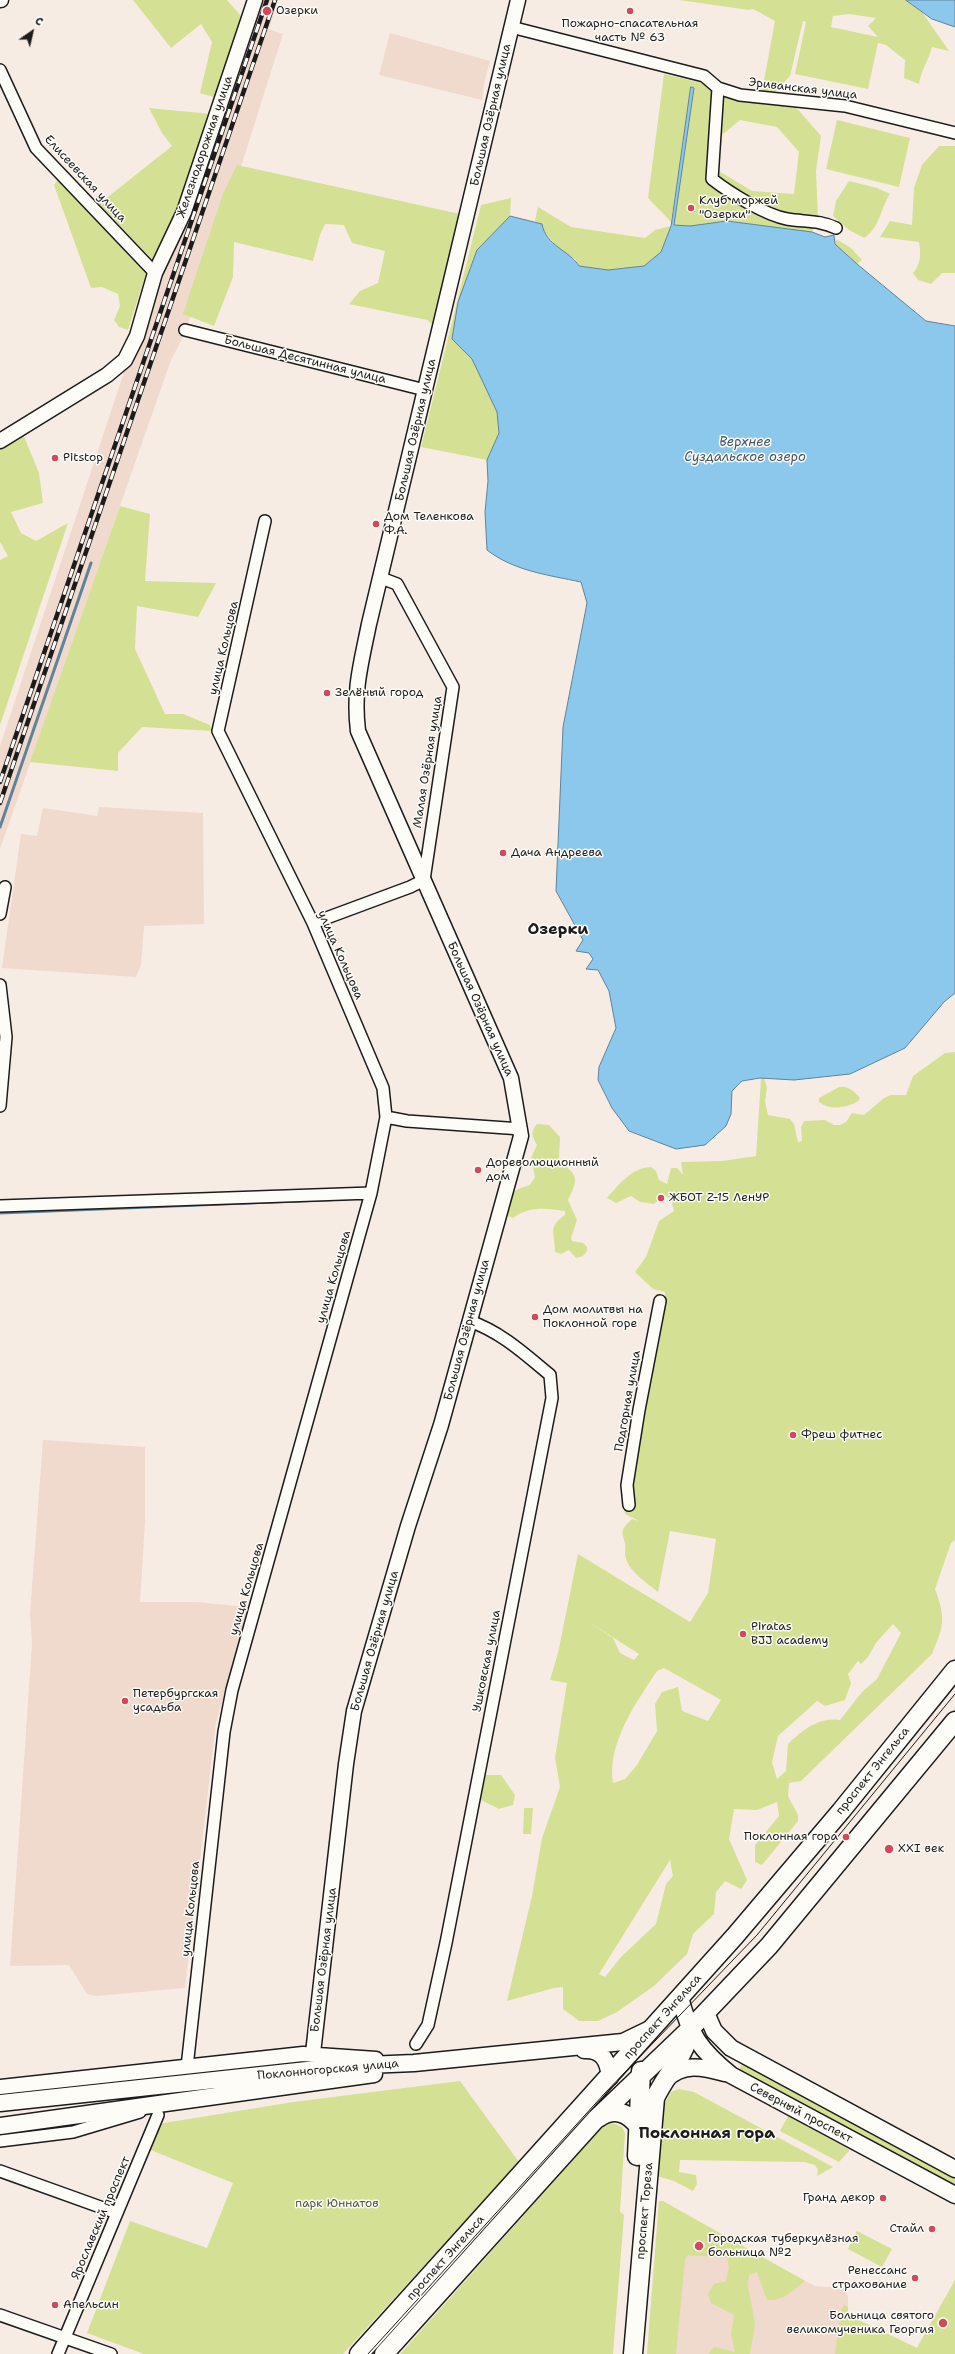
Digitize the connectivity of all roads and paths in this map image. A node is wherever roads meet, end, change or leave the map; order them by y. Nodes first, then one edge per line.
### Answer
1 (255, 0) edge
2 (518, 0) edge
3 (511, 27) junction
4 (0, 70) edge
5 (718, 88) junction
6 (955, 133) edge
7 (836, 228) dead end
8 (155, 272) junction
9 (186, 330) dead end
10 (425, 390) junction
11 (0, 441) edge
12 (265, 521) dead end
13 (380, 578) junction
14 (424, 880) junction
15 (5, 887) dead end
16 (0, 914) edge
17 (313, 923) junction
18 (0, 985) edge
19 (0, 1106) edge
20 (386, 1117) junction
21 (521, 1129) junction
22 (371, 1193) junction
23 (0, 1206) edge
24 (660, 1301) dead end
25 (469, 1321) junction
26 (629, 1505) dead end
27 (955, 1670) edge
28 (955, 1721) edge
29 (680, 1997) junction
30 (706, 2013) junction
31 (653, 2027) junction
32 (690, 2029) junction
33 (416, 2044) dead end
34 (313, 2053) junction
35 (414, 2063) junction
36 (187, 2066) junction
37 (731, 2075) junction
38 (641, 2076) junction
39 (610, 2077) junction
40 (662, 2083) junction
41 (0, 2087) edge
42 (0, 2103) edge
43 (160, 2110) junction
44 (596, 2119) junction
45 (0, 2126) edge
46 (638, 2127) junction
47 (0, 2141) edge
48 (955, 2169) edge
49 (0, 2171) edge
50 (955, 2195) edge
51 (117, 2213) junction
52 (0, 2315) edge
53 (65, 2338) junction
54 (58, 2354) edge
55 (111, 2354) edge
56 (358, 2354) edge
57 (384, 2354) edge
58 (621, 2354) edge
59 (634, 2354) edge

1 - 8 street, Железнодорожная улица
2 - 3 street, Большая Озёрная улица
3 - 5 street
3 - 10 street, Большая Озёрная улица
4 - 8 street, Елисеевская улица
5 - 6 street, Эриванская улица
5 - 7 street
8 - 11 street, Железнодорожная улица
9 - 10 street, Большая Десятинная улица
10 - 13 street, Большая Озёрная улица
12 - 17 street, улица Кольцова
13 - 14 street, Большая Озёрная улица
13 - 14 street, Малая Озёрная улица
14 - 17 street
14 - 21 street, Большая Озёрная улица
15 - 16 street
17 - 20 street, улица Кольцова
18 - 19 street
20 - 21 street
20 - 22 street, улица Кольцова
21 - 25 street, Большая Озёрная улица
22 - 23 street
22 - 36 street, улица Кольцова
24 - 26 street, Подгорная улица
25 - 33 street, Ушковская улица
25 - 34 street, Большая Озёрная улица
27 - 29 main road, проспект Энгельса
28 - 30 main road, проспект Энгельса
29 - 31 main road, проспект Энгельса
29 - 32 main road, Северный проспект
30 - 32 main road, проспект Энгельса
30 - 48 main road, Северный проспект
31 - 35 main road, Поклонногорская улица
31 - 38 main road, проспект Тореза
31 - 39 main road, проспект Энгельса
32 - 37 main road, Северный проспект
32 - 38 main road, проспект Энгельса
32 - 40 main road, проспект Тореза
34 - 35 street, Поклонногорская улица
34 - 36 street, Поклонногорская улица
35 - 42 main road, Поклонногорская улица
36 - 41 street, Поклонногорская улица
37 - 40 main road
37 - 50 main road, Северный проспект
38 - 44 main road, проспект Энгельса
38 - 46 main road, проспект Тореза
39 - 43 main road, Поклонногорская улица
39 - 56 main road, проспект Энгельса
40 - 59 main road, проспект Тореза
43 - 45 main road, Поклонногорская улица
43 - 47 street
43 - 51 street, Ярославский проспект
44 - 46 main road
44 - 57 main road, проспект Энгельса
46 - 58 main road, проспект Тореза
49 - 51 street
51 - 53 street, Ярославский проспект
52 - 53 street
53 - 54 street, Ярославский проспект
53 - 55 street

